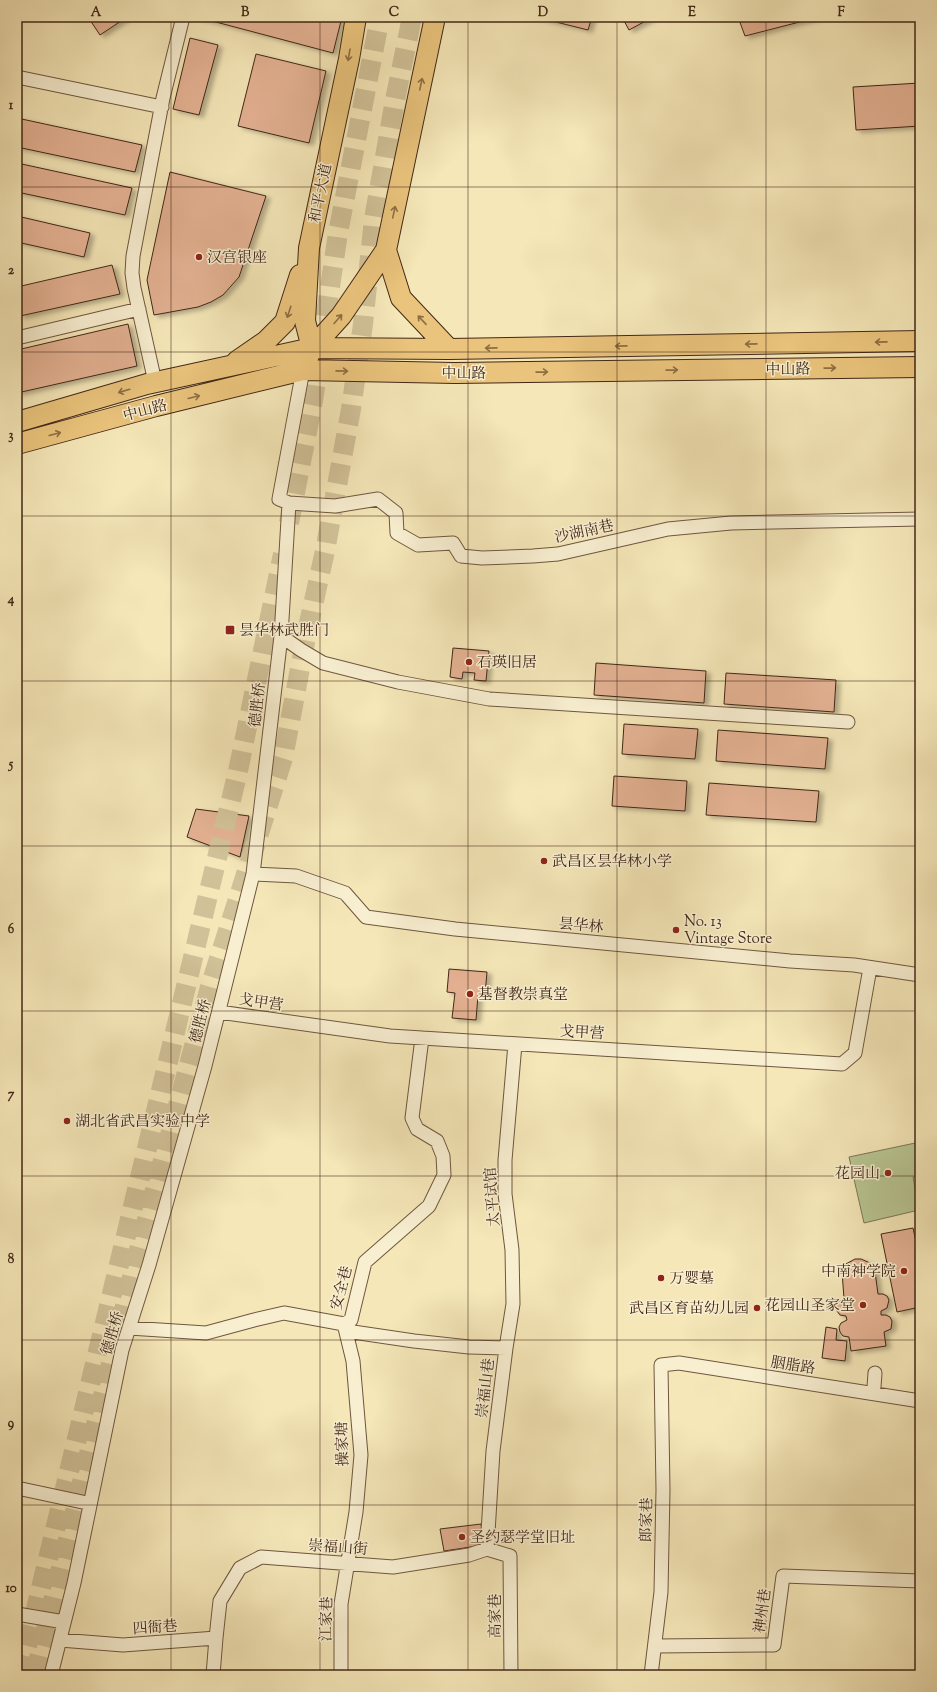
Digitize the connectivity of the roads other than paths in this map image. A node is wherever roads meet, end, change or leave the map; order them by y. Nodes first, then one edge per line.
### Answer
1 (183, 17) edge
2 (356, 17) edge
3 (435, 17) edge
4 (17, 77) edge
5 (162, 107) junction
6 (309, 248) junction
7 (386, 250) junction
8 (138, 309) junction
9 (17, 338) edge
10 (920, 342) edge
11 (312, 348) junction
12 (449, 349) junction
13 (230, 366) junction
14 (920, 367) edge
15 (303, 370) junction
16 (155, 382) junction
17 (17, 422) edge
18 (17, 444) edge
19 (289, 503) junction
20 (920, 519) edge
21 (281, 636) junction
22 (848, 722) dead end
23 (253, 874) junction
24 (870, 968) junction
25 (920, 975) edge
26 (219, 1012) junction
27 (422, 1038) junction
28 (515, 1044) junction
29 (344, 1324) junction
30 (130, 1328) junction
31 (506, 1348) junction
32 (661, 1365) joint
33 (874, 1373) dead end
34 (874, 1387) dead end
35 (920, 1401) edge
36 (17, 1488) edge
37 (87, 1503) dead end
38 (487, 1549) junction
39 (346, 1564) junction
40 (920, 1581) edge
41 (17, 1614) edge
42 (64, 1622) junction
43 (216, 1638) junction
44 (60, 1640) junction
45 (655, 1646) junction
46 (51, 1675) edge
47 (213, 1675) edge
48 (342, 1675) edge
49 (511, 1675) edge
50 (651, 1675) edge

1 - 5 street
2 -> 6 main road, 和平大道
7 -> 3 main road
4 - 5 street
5 - 8 street
6 - 11 main road, 和平大道
6 -> 13 main road
11 -> 7 main road
12 -> 7 main road
8 - 9 street
8 - 16 street
10 -> 12 main road, 中山路
11 - 12 main road, 中山路
11 - 13 main road, 中山路
11 - 15 main road
13 - 16 main road, 中山路
15 -> 14 main road, 中山路
18 -> 15 main road, 中山路
15 - 19 street
16 -> 17 main road, 中山路
19 - 20 street, 沙湖南巷
19 - 21 street, 德胜桥
21 - 22 street
21 - 23 street, 德胜桥
23 - 24 street, 昙华林
23 - 26 street, 德胜桥
24 - 25 street, 昙华林
24 - 28 street, 戈甲营
26 - 27 street, 戈甲营
26 - 30 street, 德胜桥
27 - 28 street, 戈甲营
27 - 29 street, 安全巷
28 - 31 street, 太平试馆
29 - 30 street, 安全巷
29 - 31 street, 崇福山巷
29 - 39 street, 操家塘
30 - 42 street, 德胜桥
31 - 38 street, 崇福山巷
32 - 35 street, 胭脂路
32 - 45 street, 郎家巷
33 - 34 street
36 - 37 street
38 - 39 street, 崇福山街
38 - 49 street, 高家巷
39 - 43 street, 崇福山街
39 - 48 street, 江家巷
40 - 45 street, 神州巷
41 - 42 street
42 - 44 street, 德胜桥
43 - 44 street, 四衙巷
43 - 47 street
44 - 46 street, 德胜桥
45 - 50 street, 郎家巷

